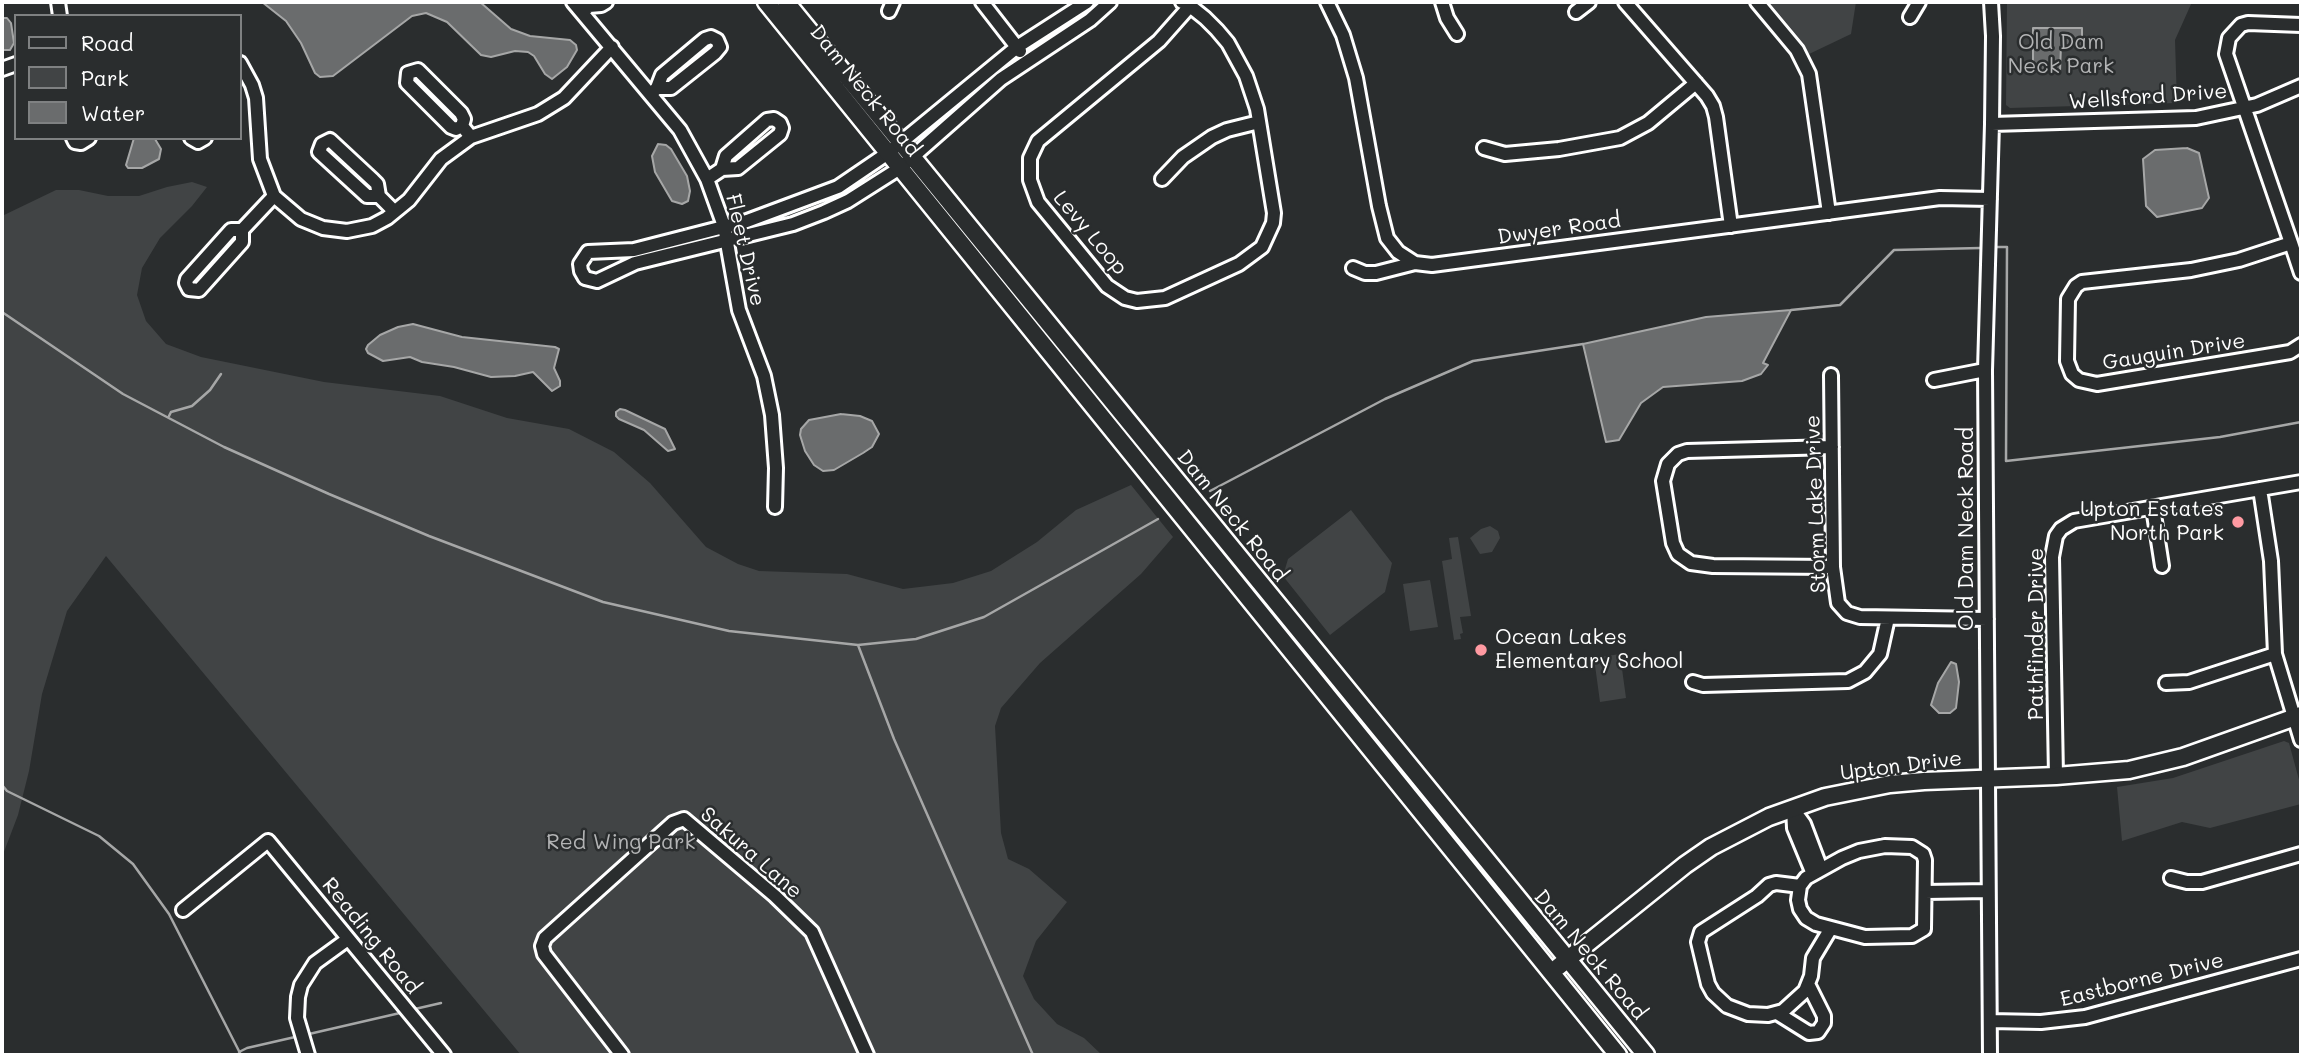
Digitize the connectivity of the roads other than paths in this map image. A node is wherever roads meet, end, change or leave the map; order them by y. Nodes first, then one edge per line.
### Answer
1 (573, 2) edge
2 (606, 2) edge
3 (766, 2) edge
4 (786, 2) edge
5 (982, 2) edge
6 (1087, 2) edge
7 (1110, 2) edge
8 (1327, 2) edge
9 (1442, 2) edge
10 (1589, 2) edge
11 (1625, 2) edge
12 (1757, 2) edge
13 (1919, 2) edge
14 (1991, 2) edge
15 (1186, 4) edge
16 (587, 7) edge
17 (1576, 12) dead end
18 (1910, 17) dead end
19 (2301, 25) edge
20 (1457, 34) dead end
21 (612, 47) junction
22 (1017, 47) junction
23 (1027, 60) junction
24 (242, 67) edge
25 (1696, 83) junction
26 (2301, 86) edge
27 (654, 91) junction
28 (2243, 109) junction
29 (1259, 122) junction
30 (1992, 124) junction
31 (462, 126) junction
32 (471, 137) junction
33 (901, 142) junction
34 (1484, 148) dead end
35 (888, 153) junction
36 (907, 162) junction
37 (722, 169) junction
38 (707, 179) junction
39 (1162, 179) dead end
40 (274, 196) junction
41 (379, 196) junction
42 (1990, 199) junction
43 (394, 211) junction
44 (1829, 213) junction
45 (724, 226) junction
46 (1731, 226) junction
47 (242, 230) junction
48 (727, 241) junction
49 (2291, 243) junction
50 (1415, 263) junction
51 (1353, 268) dead end
52 (2301, 273) edge
53 (2301, 345) edge
54 (1986, 370) junction
55 (1831, 375) dead end
56 (1934, 380) dead end
57 (1832, 447) junction
58 (2301, 482) edge
59 (2260, 489) junction
60 (775, 507) dead end
61 (2153, 508) junction
62 (2162, 566) dead end
63 (1833, 567) junction
64 (1888, 618) junction
65 (1987, 619) junction
66 (2275, 654) junction
67 (1693, 681) dead end
68 (2166, 683) dead end
69 (1355, 701) junction
70 (1340, 712) junction
71 (2298, 716) edge
72 (2301, 740) edge
73 (2056, 776) junction
74 (1988, 778) junction
75 (1793, 808) junction
76 (2301, 854) edge
77 (1817, 871) junction
78 (2171, 878) dead end
79 (1800, 886) junction
80 (1988, 891) junction
81 (1925, 892) junction
82 (183, 910) dead end
83 (1831, 928) junction
84 (348, 939) junction
85 (2301, 958) edge
86 (1566, 960) junction
87 (1550, 973) junction
88 (1808, 984) junction
89 (1777, 1013) junction
90 (1990, 1021) junction
91 (308, 1055) edge
92 (444, 1055) edge
93 (622, 1055) edge
94 (867, 1055) edge
95 (1618, 1055) edge
96 (1646, 1055) edge
97 (1990, 1055) edge

1 - 16 street, Fleet Drive
2 - 16 street
3 - 35 main road, Dam Neck Road
4 - 33 main road, Dam Neck Road
5 - 22 street
6 - 22 street
7 - 23 street
8 - 50 street
9 - 20 street
10 - 17 street
11 - 25 street
12 - 44 street
13 - 18 street
14 - 30 street, Old Dam Neck Road
15 - 29 street, Levy Loop
15 - 29 street, Levy Loop
16 - 21 street, Fleet Drive
19 - 28 street
21 - 27 street, Fleet Drive
21 - 32 street
22 - 23 street
22 - 33 street
23 - 36 street
24 - 40 street
25 - 34 street
25 - 46 street
26 - 28 street, Wellsford Drive
27 - 27 street
27 - 38 street, Fleet Drive
28 - 30 street, Wellsford Drive
28 - 49 street
29 - 39 street
30 - 42 street, Old Dam Neck Road
31 - 31 street
31 - 32 street
32 - 43 street
33 - 35 street
33 - 36 main road, Dam Neck Road
35 - 36 main road, Dam Neck Road
35 - 45 street
36 - 48 street
36 - 69 main road, Dam Neck Road
36 - 70 main road, Dam Neck Road
37 - 37 street
37 - 38 street
38 - 45 street, Fleet Drive
40 - 43 street
40 - 47 street
41 - 41 street
41 - 43 street
42 - 44 street, Dwyer Road
42 - 54 street, Old Dam Neck Road
44 - 46 street, Dwyer Road
45 - 48 street, Fleet Drive
45 - 48 street
46 - 50 street, Dwyer Road
47 - 47 street
48 - 60 street, Fleet Drive
49 - 52 street
49 - 53 street, Gauguin Drive
50 - 51 street, Dwyer Road
54 - 56 street
54 - 65 street, Old Dam Neck Road
55 - 57 street, Storm Lake Drive
57 - 63 street, Storm Lake Drive
57 - 63 street
58 - 59 street, Pathfinder Drive
59 - 61 street, Pathfinder Drive
59 - 66 street
61 - 62 street
61 - 73 street, Pathfinder Drive
63 - 64 street, Storm Lake Drive
64 - 65 street, Storm Lake Drive
64 - 67 street
65 - 74 street, Old Dam Neck Road
66 - 68 street
66 - 71 street
69 - 70 main road
69 - 86 main road, Dam Neck Road
70 - 87 main road, Dam Neck Road
71 - 72 street
71 - 73 main road, Upton Drive
73 - 74 main road, Upton Drive
74 - 75 main road, Upton Drive
74 - 80 street, Old Dam Neck Road
75 - 77 street
75 - 86 main road, Upton Drive
76 - 78 street
77 - 79 street
77 - 81 street
79 - 83 street
79 - 89 street
80 - 81 street
80 - 90 street, Old Dam Neck Road
81 - 83 street
82 - 84 street, Reading Road
83 - 88 street
84 - 91 street
84 - 92 street, Reading Road
85 - 90 street, Eastborne Drive
86 - 87 main road, Upton Drive
86 - 96 main road, Dam Neck Road
87 - 95 main road, Dam Neck Road
88 - 89 street
88 - 89 street
90 - 97 street, Old Dam Neck Road
93 - 94 street, Sakura Lane

